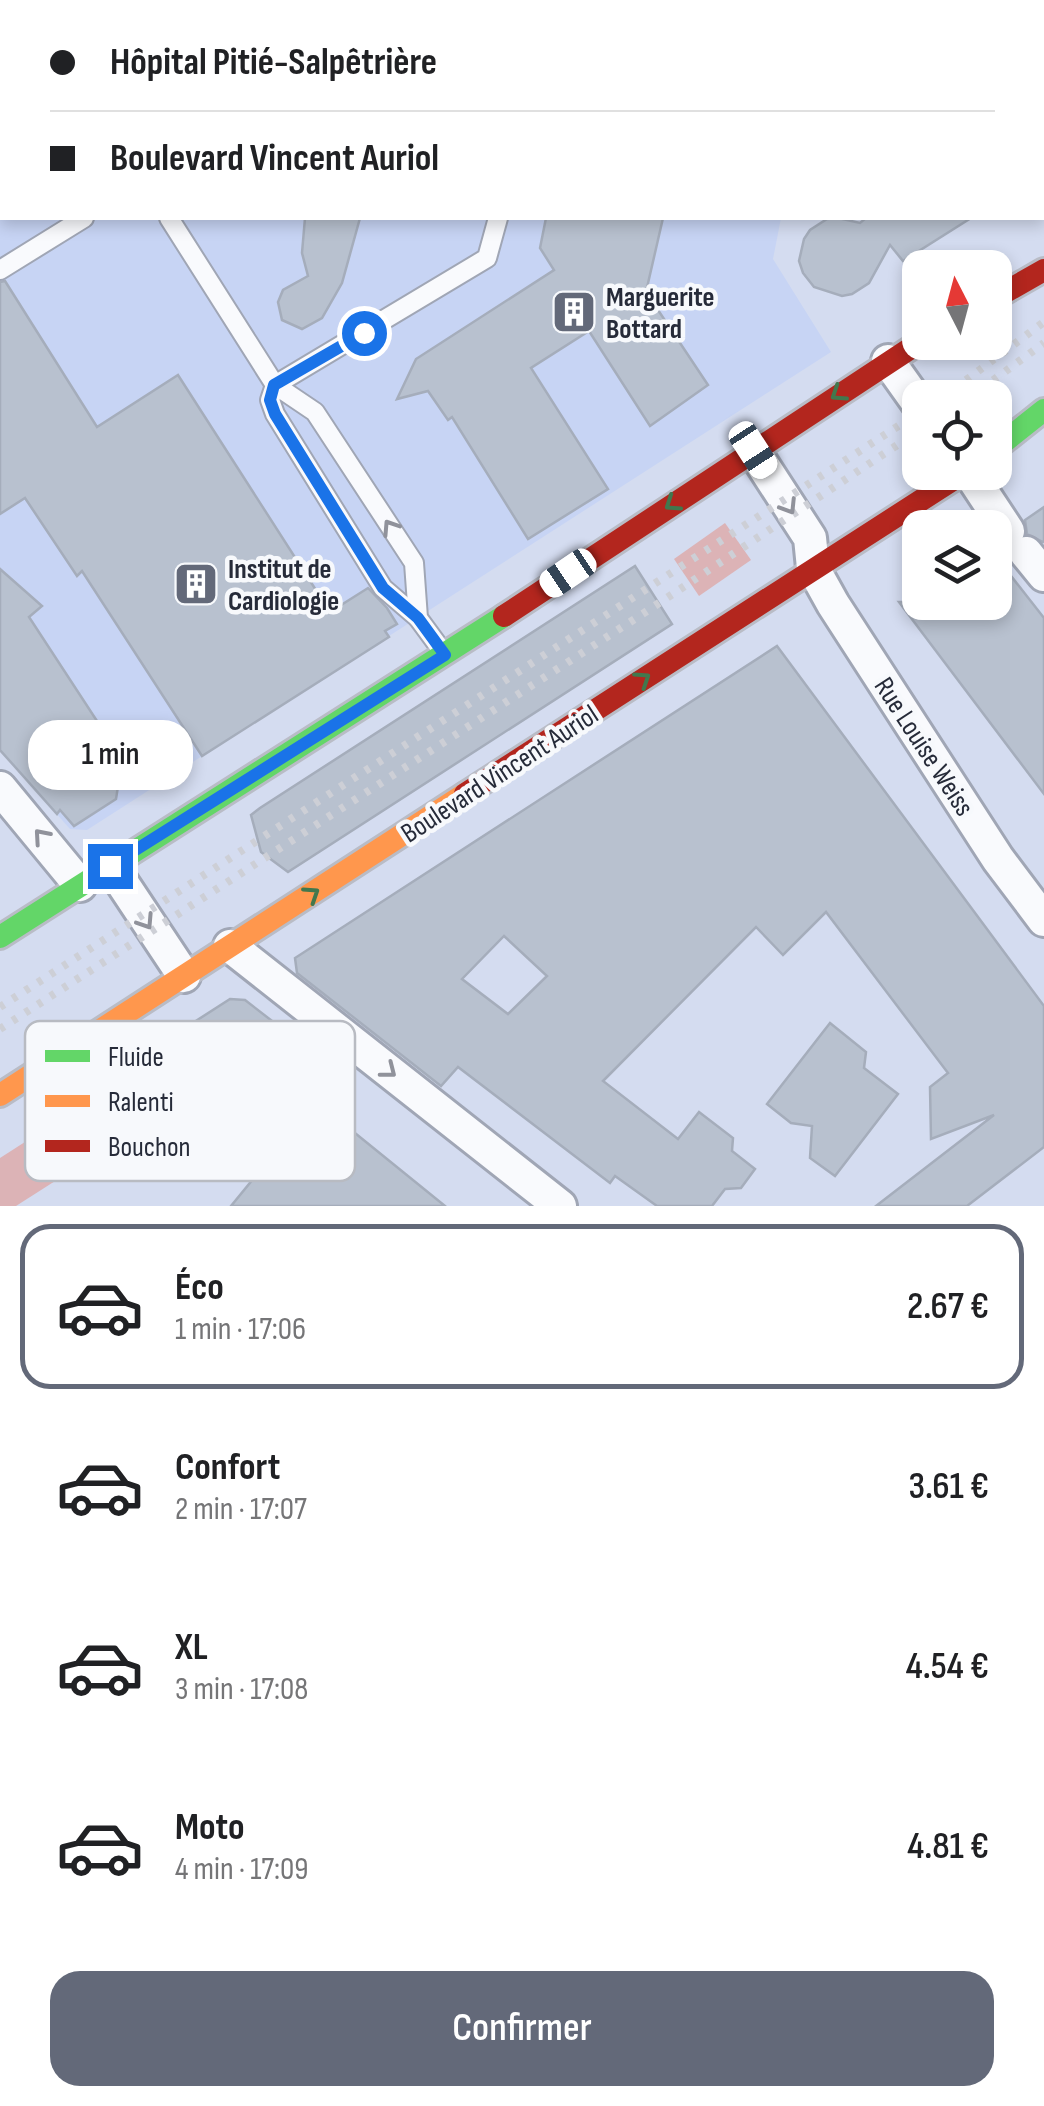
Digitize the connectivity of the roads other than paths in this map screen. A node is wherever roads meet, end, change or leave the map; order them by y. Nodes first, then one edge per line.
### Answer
1 (81, 220) edge
2 (170, 220) edge
3 (497, 220) edge
4 (0, 270) edge
5 (1044, 270) edge
6 (1012, 288) edge
7 (902, 353) edge
8 (888, 362) junction
9 (902, 381) edge
10 (274, 385) junction
11 (1044, 410) edge
12 (1012, 435) edge
13 (753, 450) junction
14 (938, 490) edge
15 (980, 490) edge
16 (1026, 553) edge
17 (813, 568) junction
18 (418, 618) junction
19 (445, 655) junction
20 (0, 788) edge
21 (110, 866) junction
22 (80, 885) junction
23 (1044, 920) edge
24 (0, 937) edge
25 (230, 946) junction
26 (184, 976) junction
27 (115, 1021) edge
28 (325, 1021) edge
29 (355, 1044) edge
30 (25, 1080) edge
31 (0, 1096) edge
32 (560, 1206) edge

1 - 4 lane
2 - 10 lane
3 - 10 lane
5 - 6 main road
7 - 8 main road
8 - 9 street
8 -> 13 main road
10 - 18 lane
18 -> 10 lane
11 - 12 main road
13 -> 17 street
13 -> 19 main road
14 - 17 main road, Boulevard Vincent Auriol
15 - 16 street
17 - 23 street, Rue Louise Weiss
25 -> 17 main road, Boulevard Vincent Auriol
18 - 19 lane
19 - 21 main road
22 -> 20 street
21 - 22 main road
21 -> 26 street
22 - 24 main road
25 - 26 main road, Boulevard Vincent Auriol
25 -> 28 street
26 - 27 main road, Boulevard Vincent Auriol
29 -> 32 street
30 - 31 main road, Boulevard Vincent Auriol

